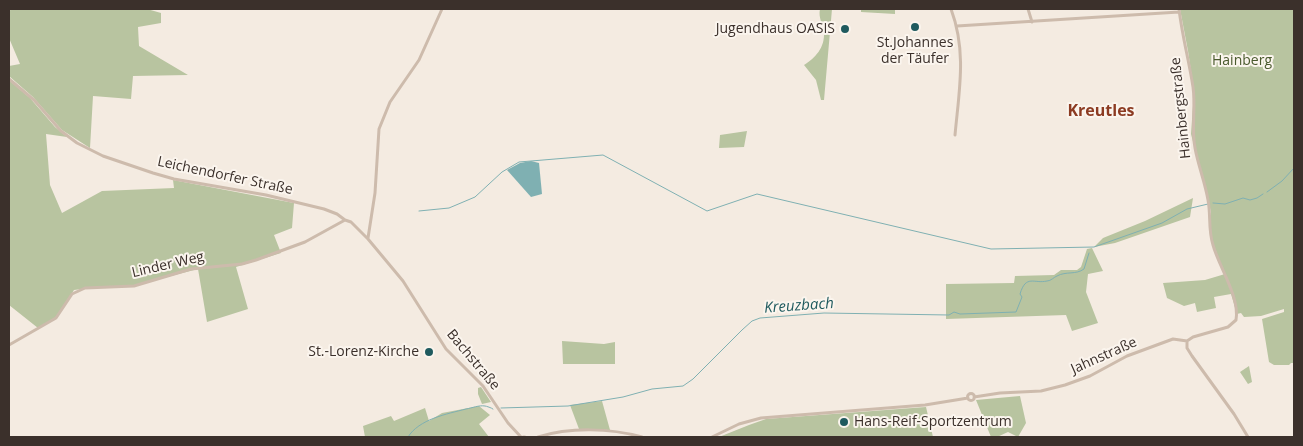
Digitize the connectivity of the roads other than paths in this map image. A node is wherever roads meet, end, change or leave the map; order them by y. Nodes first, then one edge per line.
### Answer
1 (442, 9) edge
2 (951, 9) edge
3 (1028, 9) edge
4 (1179, 10) edge
5 (1032, 22) junction
6 (957, 26) junction
7 (9, 78) edge
8 (955, 135) dead end
9 (346, 220) junction
10 (368, 239) junction
11 (1236, 320) joint
12 (1187, 341) junction
13 (9, 345) edge
14 (523, 437) edge
15 (538, 437) edge
16 (642, 437) edge
17 (712, 437) edge
18 (1248, 437) edge

1 - 10 street
2 - 6 street
3 - 5 street
4 - 5 street
4 - 11 street, Hainbergstraße
5 - 6 street
6 - 8 street
7 - 9 street, Leichendorfer Straße
9 - 10 street
9 - 13 street, Linder Weg
10 - 14 street, Bachstraße
11 - 12 street, Jahnstraße
12 - 17 street, Jahnstraße
12 - 18 street
15 - 16 street

